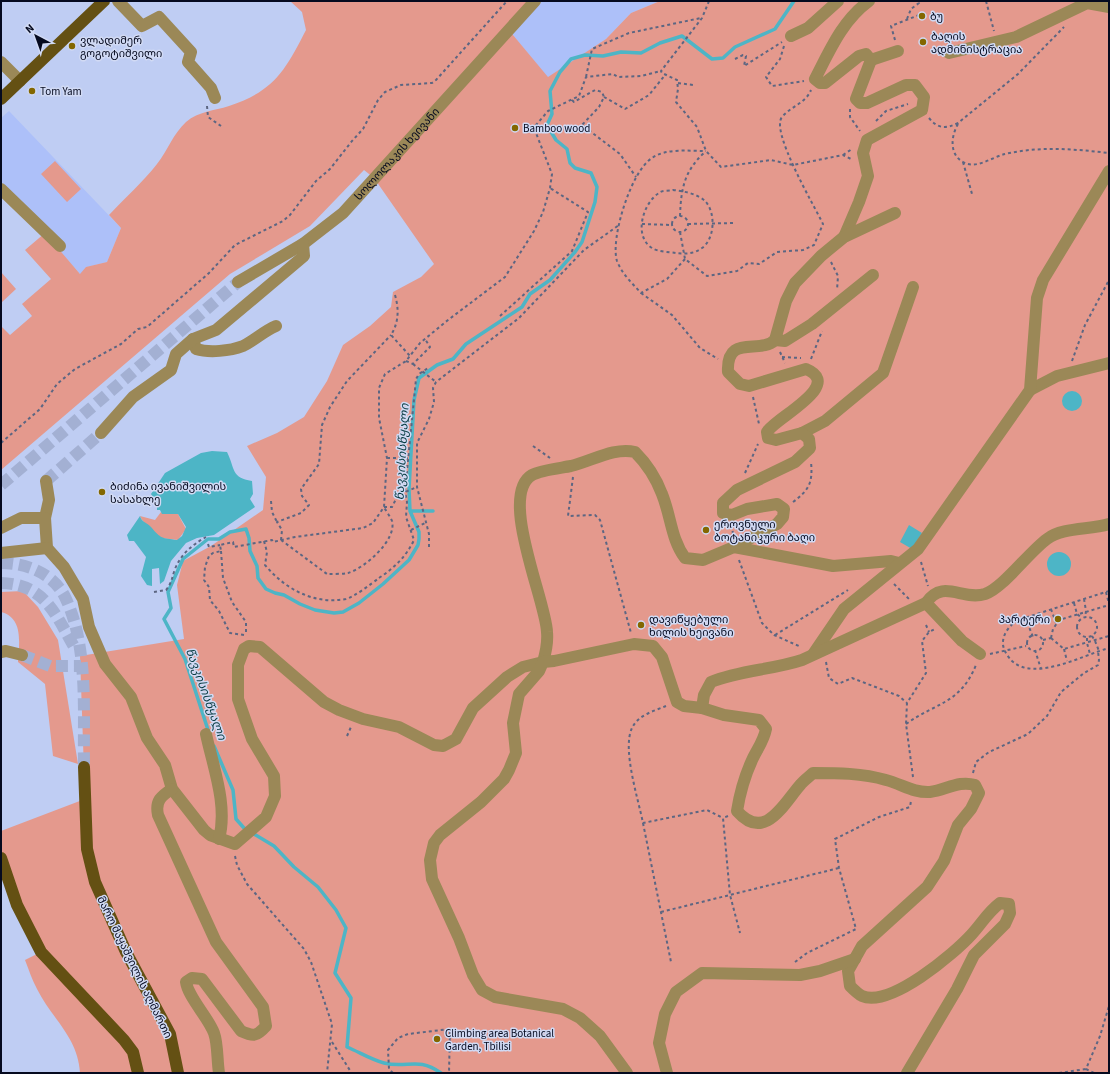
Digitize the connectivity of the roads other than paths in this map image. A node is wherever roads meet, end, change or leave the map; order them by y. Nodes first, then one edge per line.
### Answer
1 (104, 1) edge
2 (118, 1) edge
3 (536, 1) edge
4 (838, 1) edge
5 (869, 1) edge
6 (1109, 7) edge
7 (789, 38) road end
8 (898, 51) road end
9 (949, 53) dead end
10 (871, 60) junction
11 (1, 62) edge
12 (20, 81) junction
13 (215, 98) road end
14 (1, 99) edge
15 (1109, 171) edge
16 (1, 189) edge
17 (895, 213) dead end
18 (844, 237) junction
19 (303, 244) junction
20 (60, 246) dead end
21 (873, 275) dead end
22 (238, 282) tunnel mouth
23 (912, 287) dead end
24 (276, 326) dead end
25 (193, 339) junction
26 (776, 340) junction
27 (1109, 362) edge
28 (1030, 390) junction
29 (100, 433) tunnel mouth
30 (802, 433) junction
31 (46, 481) dead end
32 (45, 518) junction
33 (1109, 524) edge
34 (1, 528) edge
35 (734, 547) junction
36 (47, 548) junction
37 (1, 553) edge
38 (899, 563) junction
39 (925, 601) junction
40 (1, 652) edge
41 (814, 653) junction
42 (980, 654) road end
43 (22, 656) tunnel mouth
44 (543, 662) junction
45 (702, 708) junction
46 (206, 734) dead end
47 (84, 767) tunnel mouth
48 (172, 789) junction
49 (219, 838) junction
50 (1, 858) edge
51 (855, 959) junction
52 (138, 1073) edge
53 (178, 1073) edge
54 (219, 1073) edge
55 (627, 1073) edge
56 (667, 1073) edge
57 (906, 1073) edge

1 - 12 main road
2 - 13 street
3 - 19 street, სოლოლაკის ხეივანი
4 - 7 street
5 - 10 street
6 - 9 street
8 - 10 street
10 - 18 street
11 - 12 street
12 - 14 main road
15 - 28 street
16 - 20 street
17 - 18 street
18 - 26 street
19 - 22 street, სოლოლაკის ხეივანი
19 - 25 street
21 - 26 street
23 - 30 street
24 - 25 street
25 - 29 street
26 - 30 street
27 - 28 street
28 - 38 street
30 - 35 street
31 - 32 street
32 - 34 street
32 - 36 street
33 - 39 street
35 - 38 street
35 - 44 street
36 - 37 street
36 - 48 street
38 - 41 street
39 - 41 street
39 - 42 street
40 - 43 street
41 - 45 street
44 - 45 street
44 - 49 street
44 - 55 street
45 - 51 street
46 - 49 street
47 - 53 main road, მარო მაყაშვილის აღმართი
48 - 49 street
48 - 54 street
50 - 52 main road
51 - 56 street
51 - 57 street

